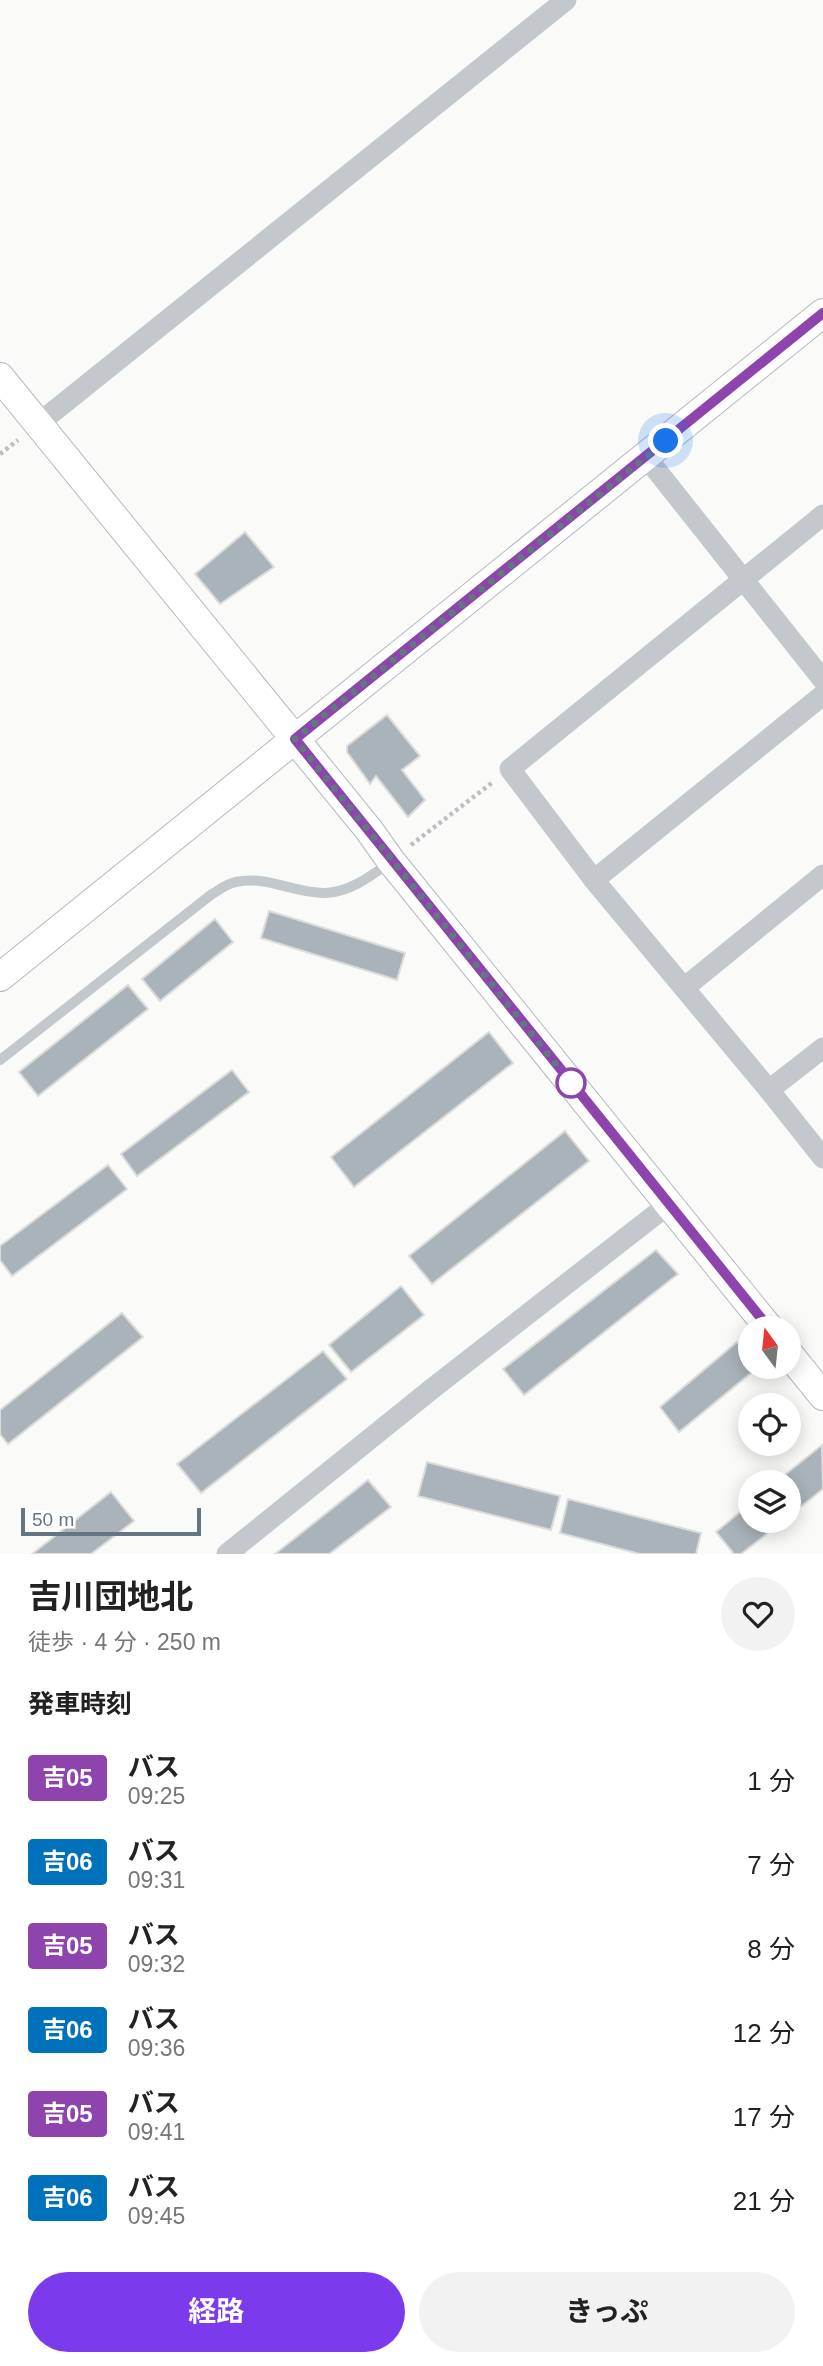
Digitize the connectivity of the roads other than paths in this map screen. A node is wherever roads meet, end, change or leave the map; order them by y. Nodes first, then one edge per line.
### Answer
1 (566, 0) edge
2 (823, 313) edge
3 (0, 377) edge
4 (38, 424) junction
5 (646, 457) junction
6 (823, 515) edge
7 (743, 578) junction
8 (823, 680) edge
9 (823, 695) edge
10 (295, 739) junction
11 (391, 861) junction
12 (823, 876) edge
13 (594, 880) junction
14 (0, 977) edge
15 (684, 988) junction
16 (823, 1048) edge
17 (0, 1060) edge
18 (769, 1090) junction
19 (823, 1158) edge
20 (669, 1204) junction
21 (759, 1316) edge
22 (802, 1370) edge
23 (823, 1396) edge
24 (227, 1554) edge

1 - 4 street
2 - 5 street
3 - 4 street
4 - 10 street
5 - 7 street
5 - 10 street
6 - 7 street
7 - 8 street
7 - 13 street
9 - 13 street
10 - 11 street
10 - 14 street
11 - 17 lane
11 - 20 street
12 - 15 street
13 - 15 street
15 - 18 street
16 - 18 street
18 - 19 street
20 - 21 street
20 - 24 street
22 - 23 street

